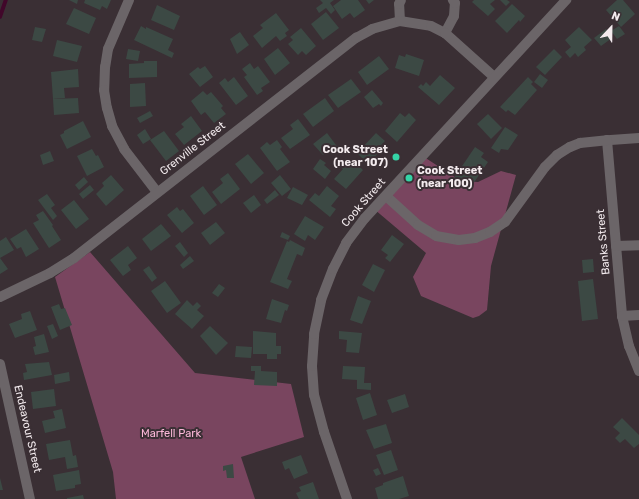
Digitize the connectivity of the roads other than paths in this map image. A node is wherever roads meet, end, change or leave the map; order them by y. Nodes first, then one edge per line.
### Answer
1 (128, 0) edge
2 (401, 0) edge
3 (453, 0) edge
4 (566, 0) edge
5 (400, 21) junction
6 (445, 33) junction
7 (494, 77) junction
8 (639, 138) edge
9 (606, 140) junction
10 (157, 192) junction
11 (386, 196) junction
12 (639, 245) edge
13 (616, 246) junction
14 (0, 297) edge
15 (639, 315) edge
16 (622, 316) junction
17 (0, 364) edge
18 (639, 371) edge
19 (30, 499) edge
20 (348, 499) edge

1 - 10 street
2 - 5 street
3 - 6 street
4 - 7 street, Cook Street
5 - 6 street, Grenville Street
5 - 10 street, Grenville Street
6 - 7 street, Grenville Street
7 - 11 street, Cook Street
8 - 9 street
9 - 11 street
9 - 13 street, Banks Street
10 - 14 street, Grenville Street
11 - 20 street, Cook Street
12 - 13 street
13 - 16 street, Banks Street
15 - 16 street
16 - 18 street, Banks Street
17 - 19 street, Endeavour Street

